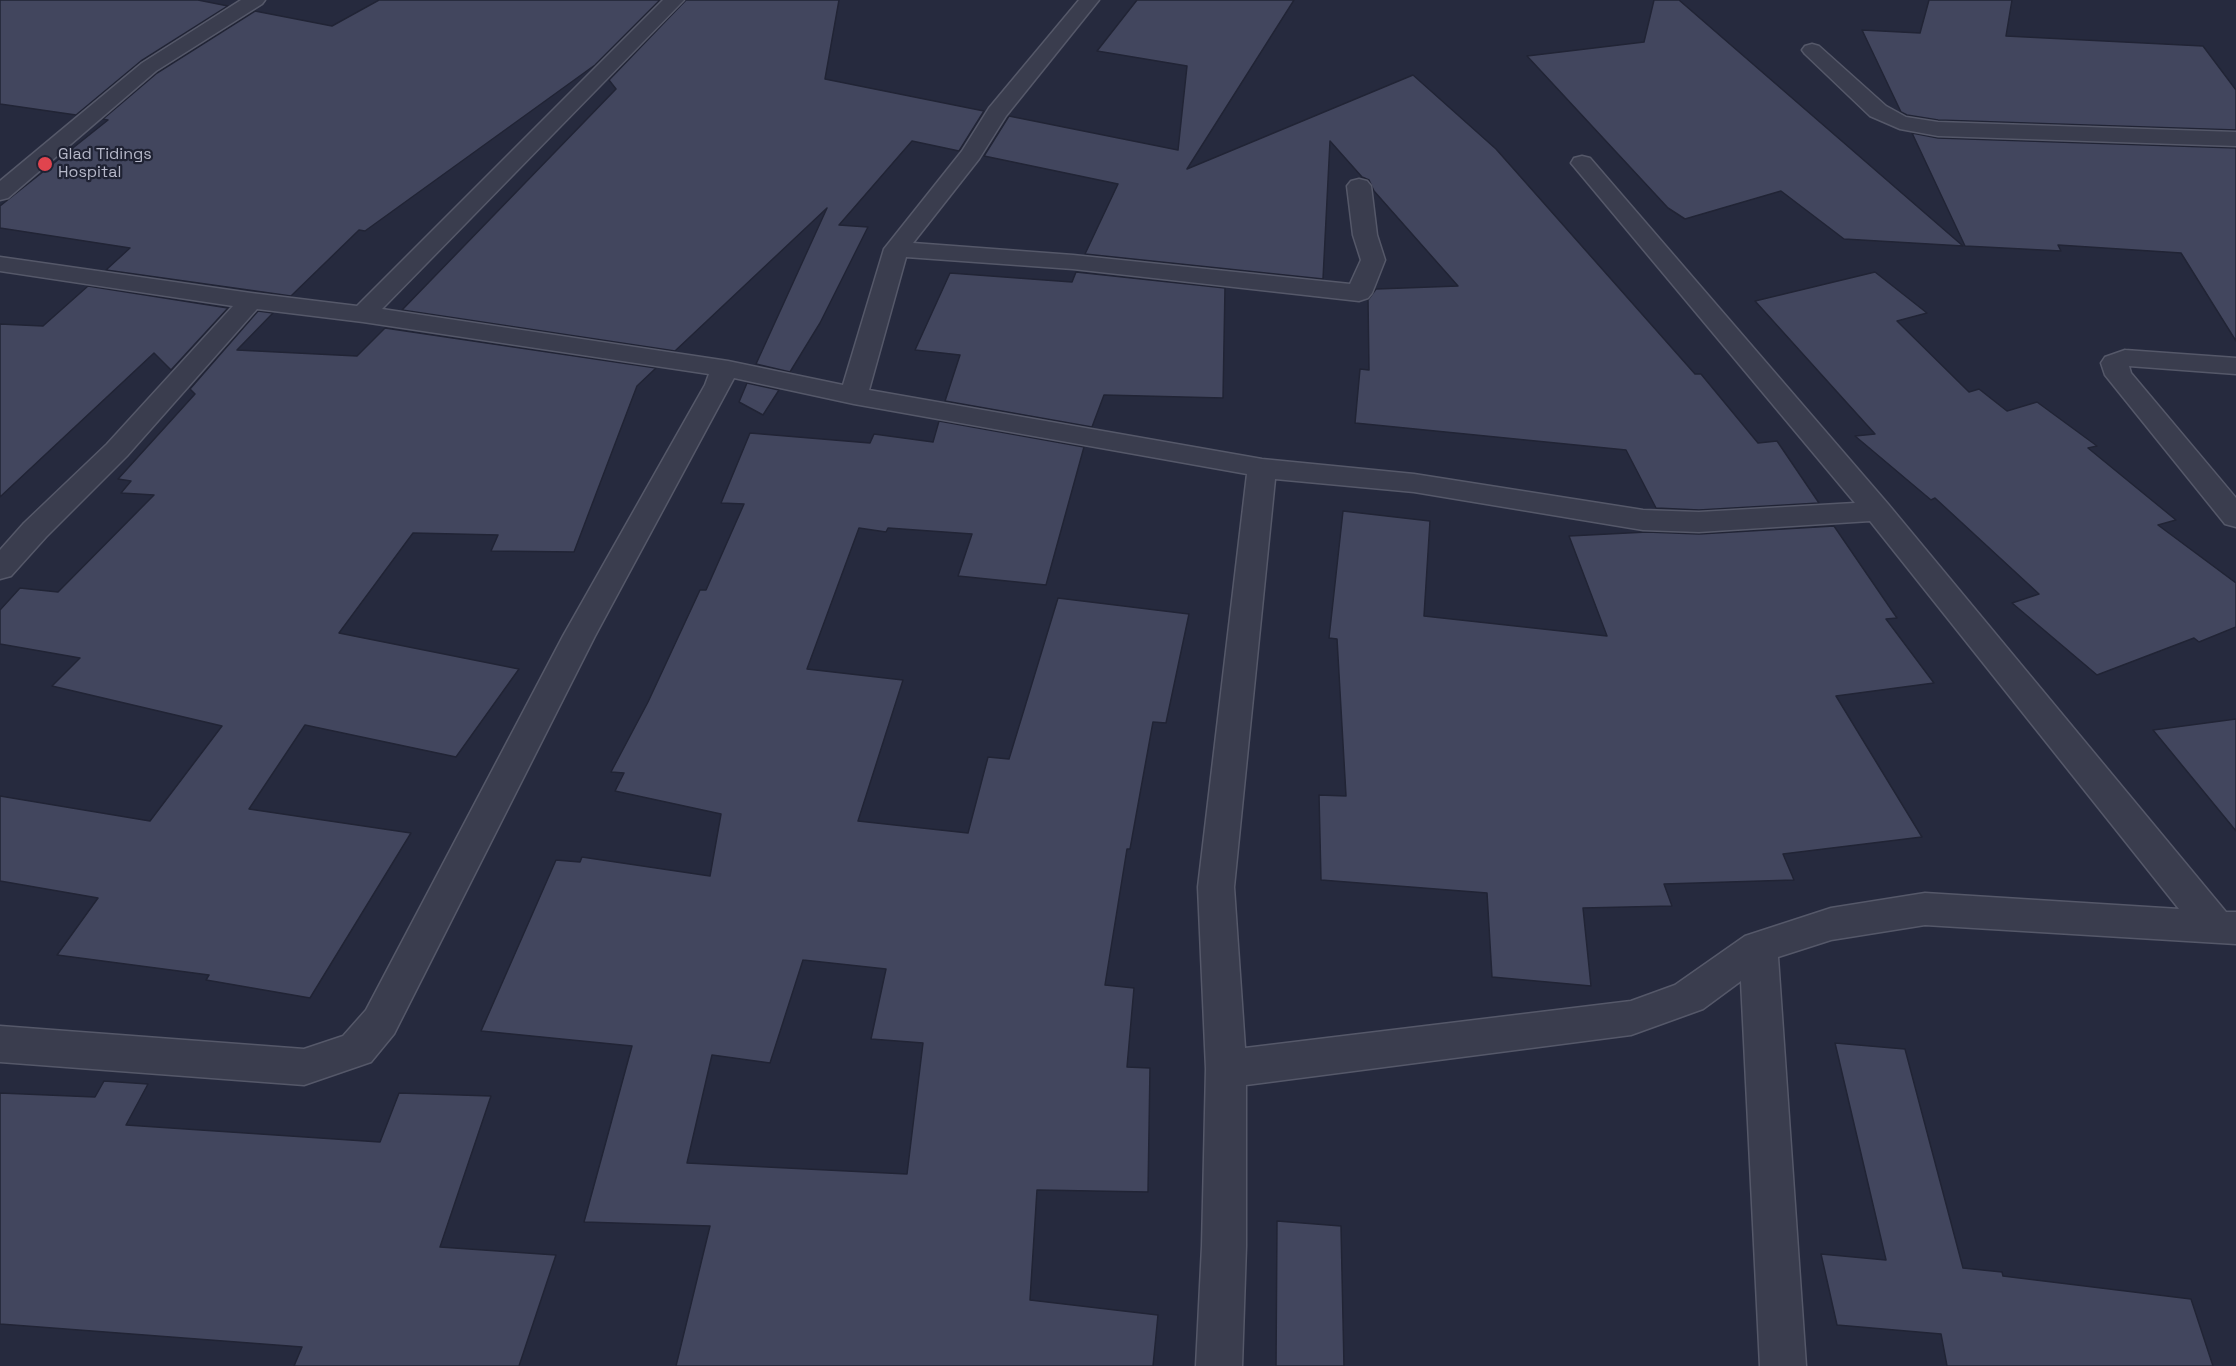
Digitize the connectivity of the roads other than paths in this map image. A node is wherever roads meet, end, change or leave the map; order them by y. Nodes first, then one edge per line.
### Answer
1 (255, 0) edge
2 (674, 0) edge
3 (1089, 0) edge
4 (1812, 50) dead end
5 (2236, 139) edge
6 (1582, 163) dead end
7 (1359, 186) dead end
8 (0, 194) edge
9 (896, 249) junction
10 (0, 264) edge
11 (250, 301) junction
12 (363, 314) junction
13 (2236, 366) edge
14 (728, 369) junction
15 (854, 396) junction
16 (1262, 468) junction
17 (1878, 510) junction
18 (2236, 517) edge
19 (0, 569) edge
20 (2226, 928) edge
21 (1758, 947) junction
22 (0, 1044) edge
23 (1226, 1069) junction
24 (1220, 1366) edge
25 (1784, 1366) edge

1 - 8 street
2 - 12 street
3 - 9 street
4 - 5 street
6 - 17 street
7 - 9 street
9 - 15 street
10 - 11 street
11 - 12 street
11 - 19 street
12 - 14 street
13 - 18 street
14 - 15 street
14 - 22 street
15 - 16 street
16 - 17 street
16 - 23 street
17 - 20 street
20 - 21 street
21 - 23 street
21 - 25 street
23 - 24 street

